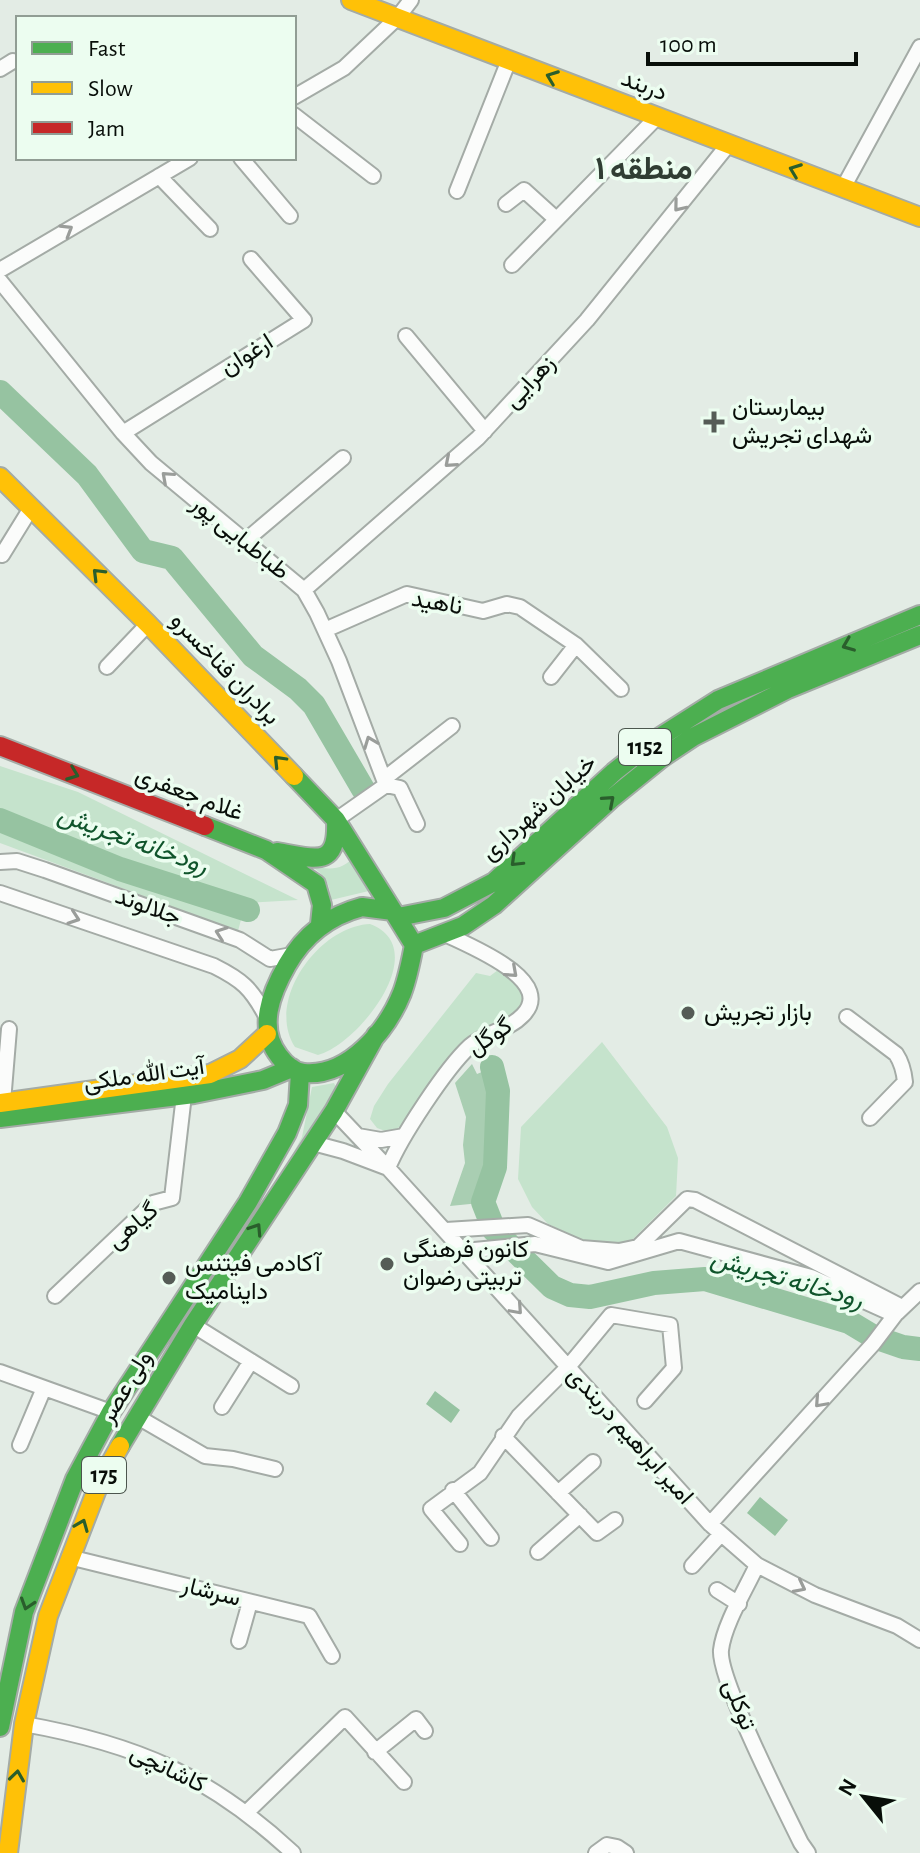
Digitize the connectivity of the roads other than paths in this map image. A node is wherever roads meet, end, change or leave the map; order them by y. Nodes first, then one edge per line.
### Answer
1 (351, 0) edge
2 (411, 0) edge
3 (398, 17) junction
4 (920, 47) edge
5 (509, 60) junction
6 (296, 96) edge
7 (296, 117) edge
8 (657, 117) junction
9 (728, 145) junction
10 (187, 160) edge
11 (243, 160) edge
12 (159, 176) junction
13 (373, 176) dead end
14 (843, 188) junction
15 (457, 191) dead end
16 (506, 204) dead end
17 (290, 216) dead end
18 (920, 217) edge
19 (556, 219) junction
20 (210, 229) dead end
21 (251, 259) dead end
22 (512, 265) dead end
23 (0, 270) edge
24 (0, 281) edge
25 (406, 336) dead end
26 (485, 431) junction
27 (123, 433) junction
28 (343, 458) dead end
29 (0, 477) edge
30 (31, 508) junction
31 (245, 541) junction
32 (2, 555) edge
33 (304, 590) junction
34 (920, 615) edge
35 (148, 624) junction
36 (325, 630) junction
37 (920, 635) edge
38 (576, 645) junction
39 (107, 667) dead end
40 (551, 677) dead end
41 (621, 689) dead end
42 (452, 726) dead end
43 (0, 746) edge
44 (385, 782) junction
45 (336, 820) junction
46 (417, 824) dead end
47 (266, 850) junction
48 (0, 862) edge
49 (0, 893) edge
50 (396, 914) junction
51 (320, 924) junction
52 (445, 934) junction
53 (414, 945) junction
54 (292, 955) junction
55 (847, 1017) dead end
56 (266, 1025) junction
57 (9, 1029) dead end
58 (376, 1035) junction
59 (296, 1070) junction
60 (184, 1095) junction
61 (1, 1107) edge
62 (334, 1111) junction
63 (870, 1118) dead end
64 (358, 1136) junction
65 (404, 1136) junction
66 (313, 1143) junction
67 (388, 1168) junction
68 (446, 1230) junction
69 (464, 1251) junction
70 (920, 1291) edge
71 (55, 1296) dead end
72 (898, 1311) junction
73 (193, 1325) junction
74 (251, 1361) junction
75 (568, 1367) junction
76 (0, 1372) edge
77 (291, 1386) dead end
78 (44, 1388) junction
79 (645, 1401) dead end
80 (222, 1407) dead end
81 (111, 1412) junction
82 (136, 1416) junction
83 (503, 1436) junction
84 (20, 1445) dead end
85 (593, 1462) dead end
86 (275, 1469) dead end
87 (453, 1490) junction
88 (558, 1493) junction
89 (580, 1515) junction
90 (615, 1520) dead end
91 (716, 1529) junction
92 (491, 1538) dead end
93 (460, 1544) dead end
94 (538, 1552) dead end
95 (69, 1557) junction
96 (757, 1565) junction
97 (692, 1566) dead end
98 (717, 1590) dead end
99 (250, 1602) junction
100 (739, 1604) junction
101 (920, 1640) edge
102 (239, 1641) dead end
103 (332, 1656) dead end
104 (24, 1724) junction
105 (0, 1727) edge
106 (425, 1731) dead end
107 (375, 1752) junction
108 (404, 1782) dead end
109 (247, 1812) junction
110 (800, 1850) edge
111 (8, 1853) edge
112 (293, 1853) edge
113 (596, 1853) edge
114 (626, 1853) edge

1 - 3 main road, دربند
2 - 3 street
3 - 5 main road, دربند
3 - 6 street
4 - 14 street
8 -> 5 main road, دربند
5 - 15 street
7 - 13 street
8 - 9 main road, دربند
8 - 19 street
14 -> 9 main road, دربند
9 -> 26 street, زهرایی
10 - 12 street
11 - 17 street
12 - 20 street
23 -> 12 street
14 - 18 main road, دربند
16 - 19 street
19 - 22 street
21 - 27 street, ارغوان
24 - 27 street, طباطبایی پور
25 - 26 street
26 -> 33 street, زهرایی
31 -> 27 street, طباطبایی پور
28 - 31 street
29 - 30 main road, برادران فناخسرو
30 - 32 street
35 -> 30 main road, برادران فناخسرو
31 - 33 street, طباطبایی پور
33 - 36 street, طباطبایی پور
34 -> 50 main road, خیابان شهرداری / 1152
35 - 39 street
45 -> 35 main road, برادران فناخسرو
36 - 38 street, ناهید
44 -> 36 street, طباطبایی پور
52 -> 37 main road, خیابان شهرداری / 1152
38 - 40 street
38 - 41 street, ناهید
42 - 44 street
43 -> 47 main road, غلام جعفری
44 - 45 street
44 - 46 street
45 - 47 main road
45 - 50 main road, برادران فناخسرو
47 - 51 main road, غلام جعفری
54 -> 48 street, جلالوند
49 -> 56 street, جلالوند
50 - 51 main road
50 - 53 main road
51 - 54 main road
52 - 53 main road, خیابان شهرداری / 1152
52 -> 65 street, گوگل
53 - 58 main road
54 - 56 main road
55 - 63 street
56 - 59 main road
56 - 61 main road, آیت الله ملکی
57 - 61 street
58 - 59 main road
58 - 62 main road, ولی عصر / 175
59 - 60 main road, آیت الله ملکی
59 - 81 main road, ولی عصر / 175
60 - 61 main road, آیت الله ملکی
60 - 71 street, گیاهی
62 - 64 street, امیر ابراهیم دربندی
62 - 66 main road, ولی عصر / 175
64 - 65 street
64 - 67 street, امیر ابراهیم دربندی
65 - 67 street, گوگل
66 - 67 street, امیر ابراهیم دربندی
73 -> 66 main road, ولی عصر / 175
67 - 68 street, امیر ابراهیم دربندی
68 - 69 street, امیر ابراهیم دربندی
68 - 72 street
69 - 72 street
69 -> 75 street, امیر ابراهیم دربندی
70 - 72 street
72 -> 91 street
73 - 74 street
73 - 82 main road, ولی عصر / 175
74 - 77 street
74 - 80 street
75 - 79 street
75 - 83 street
75 - 91 street, امیر ابراهیم دربندی
76 - 78 street
78 - 81 street
78 - 84 street
81 -> 105 main road, ولی عصر / 175
82 - 86 street
95 -> 82 main road, ولی عصر / 175
83 - 87 street
83 - 88 street
85 - 88 street
87 - 92 street
87 - 93 street
88 - 89 street
89 - 90 street
89 - 94 street
91 - 96 street, امیر ابراهیم دربندی
91 - 97 street
95 - 99 street, سرشار
95 - 104 main road, ولی عصر / 175
96 - 100 street, توکلی
96 -> 101 street, امیر ابراهیم دربندی
98 - 100 street
99 - 102 street
99 - 103 street, سرشار
100 - 110 street, توکلی
104 - 109 street, کاشانچی
111 -> 104 main road, ولی عصر / 175
106 - 107 street
107 - 108 street
107 - 109 street
109 - 112 street, کاشانچی
113 - 114 street

